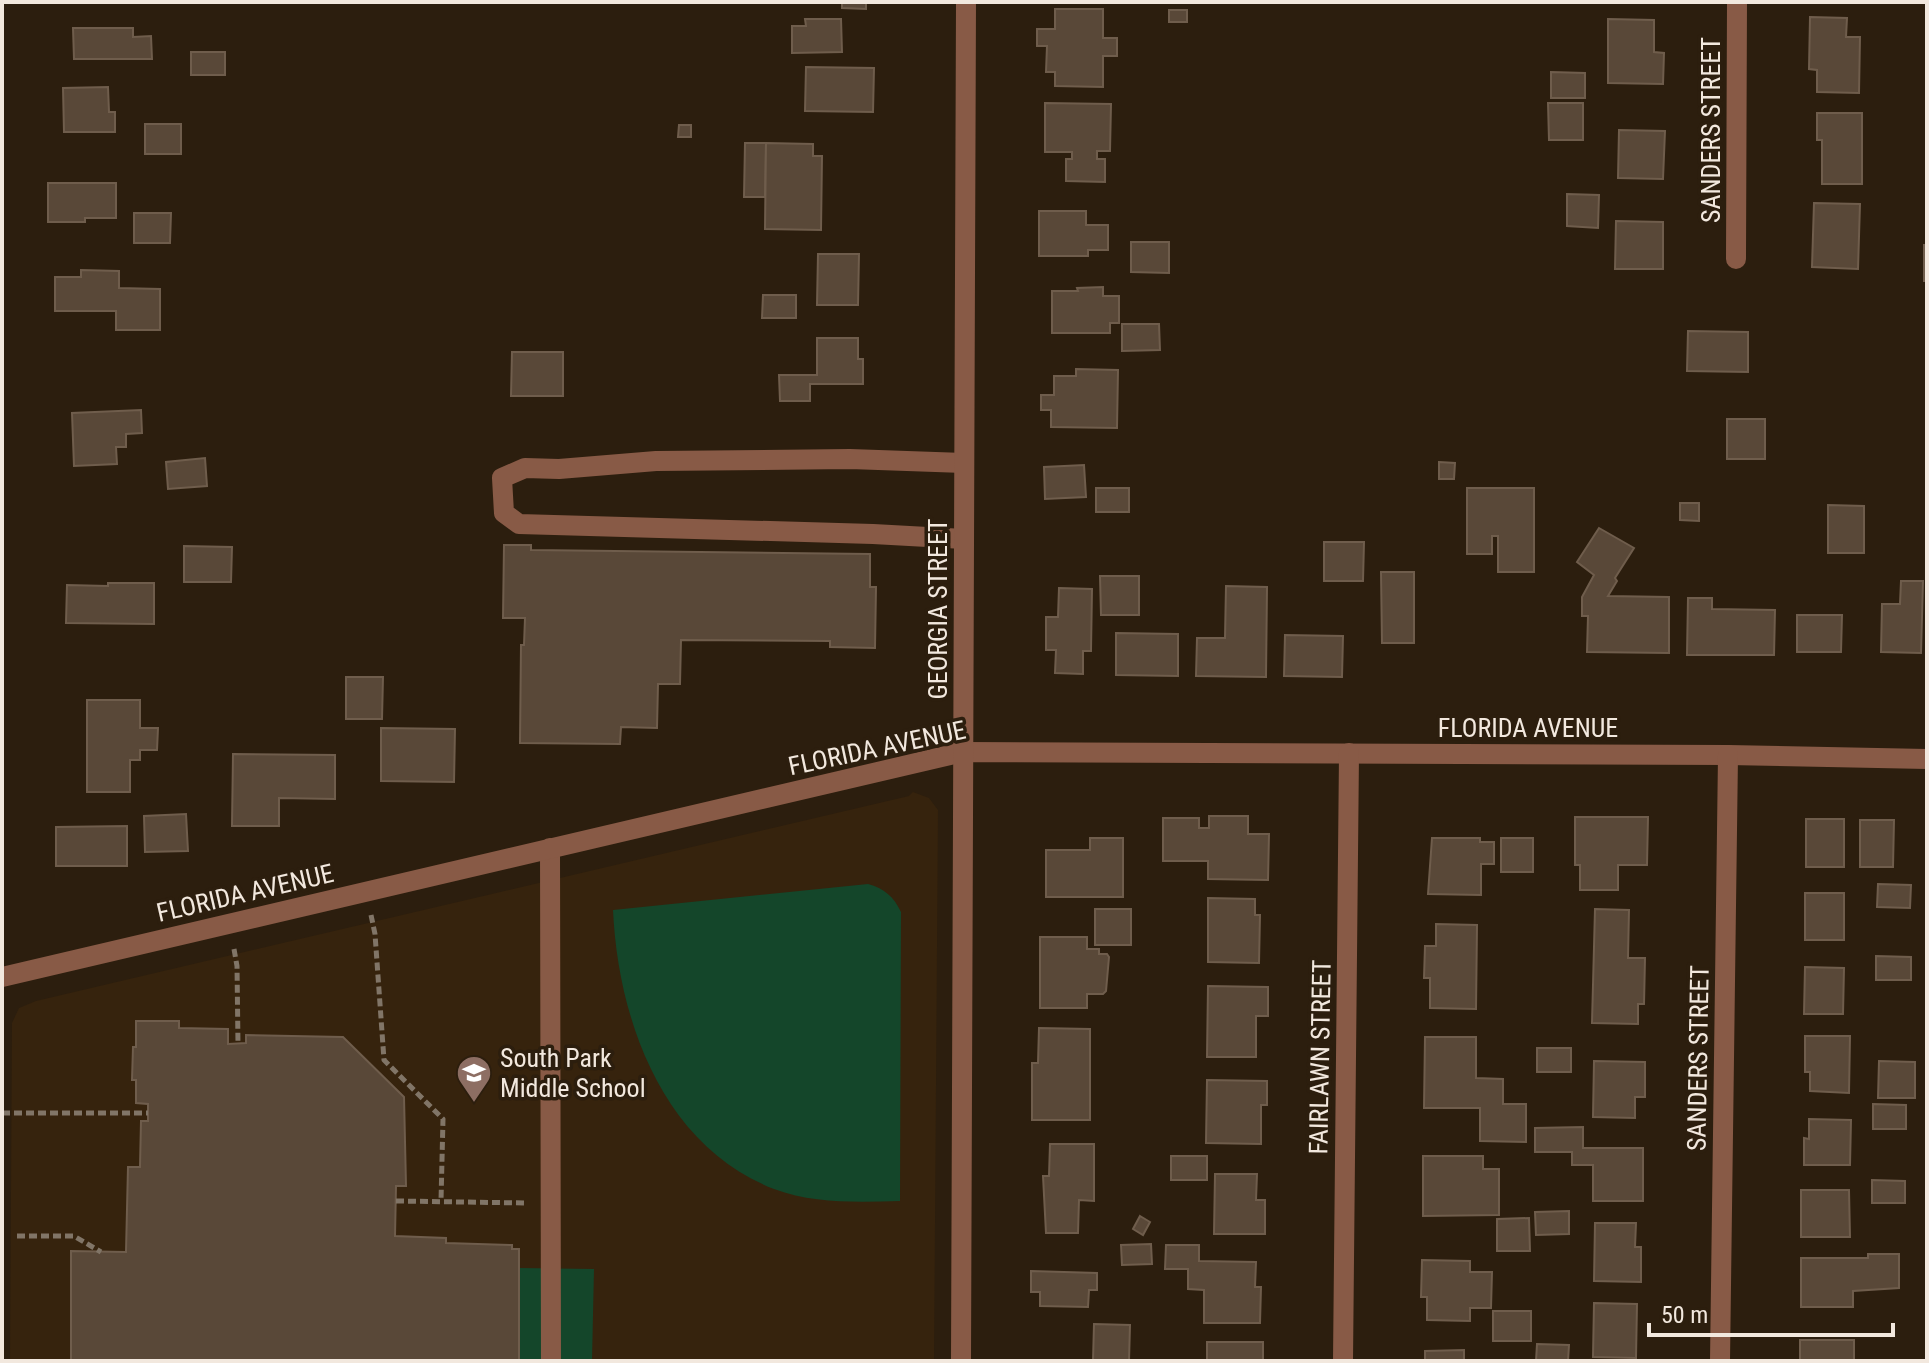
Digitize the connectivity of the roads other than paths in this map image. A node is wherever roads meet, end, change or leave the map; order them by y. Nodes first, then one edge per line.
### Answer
1 (966, 2) edge
2 (1737, 2) edge
3 (1736, 259) dead end
4 (964, 463) junction
5 (964, 539) junction
6 (963, 752) junction
7 (1349, 753) junction
8 (1728, 755) junction
9 (1927, 759) edge
10 (550, 848) junction
11 (2, 977) edge
12 (551, 1361) edge
13 (961, 1361) edge
14 (1343, 1361) edge
15 (1720, 1361) edge

1 - 4 street, GEORGIA STREET
2 - 3 street, SANDERS STREET
4 - 5 street, GEORGIA STREET
4 - 5 street
5 - 6 street, GEORGIA STREET
6 - 7 street, FLORIDA AVENUE
6 - 10 street, FLORIDA AVENUE
6 - 13 street, GEORGIA STREET
7 - 8 street, FLORIDA AVENUE
7 - 14 street, FAIRLAWN STREET
8 - 9 street, FLORIDA AVENUE
8 - 15 street, SANDERS STREET
10 - 11 street, FLORIDA AVENUE
10 - 12 street

